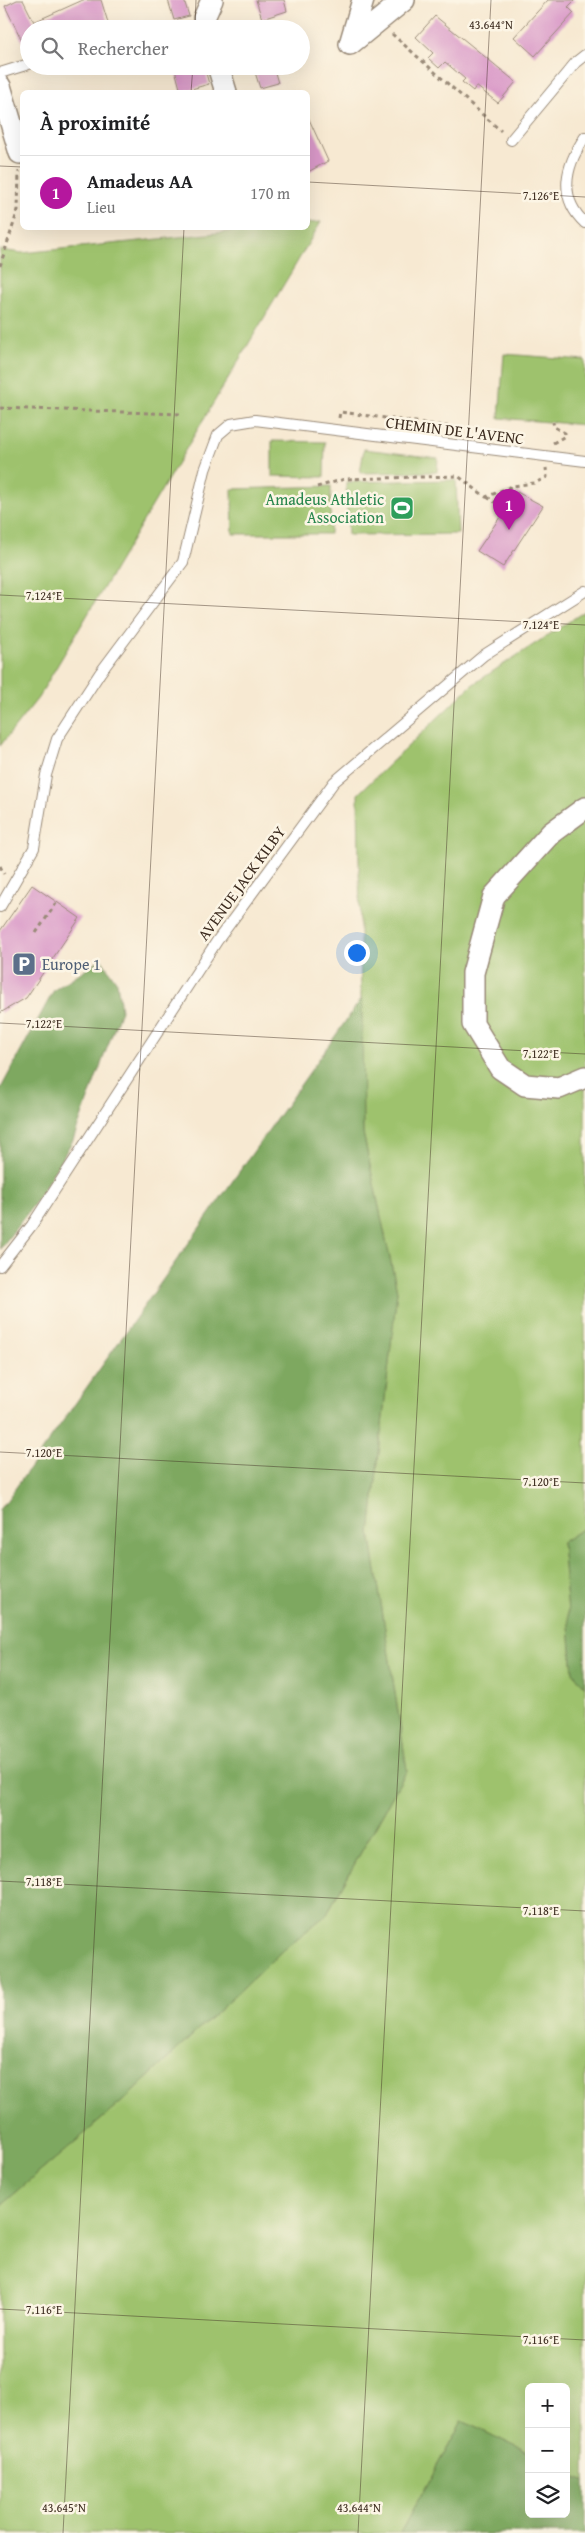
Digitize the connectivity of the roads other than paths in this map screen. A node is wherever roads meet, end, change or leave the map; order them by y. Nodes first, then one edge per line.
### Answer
1 (363, 0) edge
2 (404, 0) edge
3 (585, 55) edge
4 (20, 66) edge
5 (0, 72) edge
6 (221, 75) edge
7 (0, 86) edge
8 (225, 90) edge
9 (585, 137) edge
10 (511, 140) road end
11 (20, 153) road end
12 (585, 223) edge
13 (585, 461) edge
14 (585, 591) edge
15 (585, 808) edge
16 (0, 907) edge
17 (585, 1077) edge
18 (0, 1266) edge

1 - 2 street
3 - 10 lane
4 - 5 lane
6 - 8 street
7 - 11 street
9 - 12 lane
13 - 16 lane, CHEMIN DE L'AVENC
14 - 18 lane, AVENUE JACK KILBY
15 - 17 street

